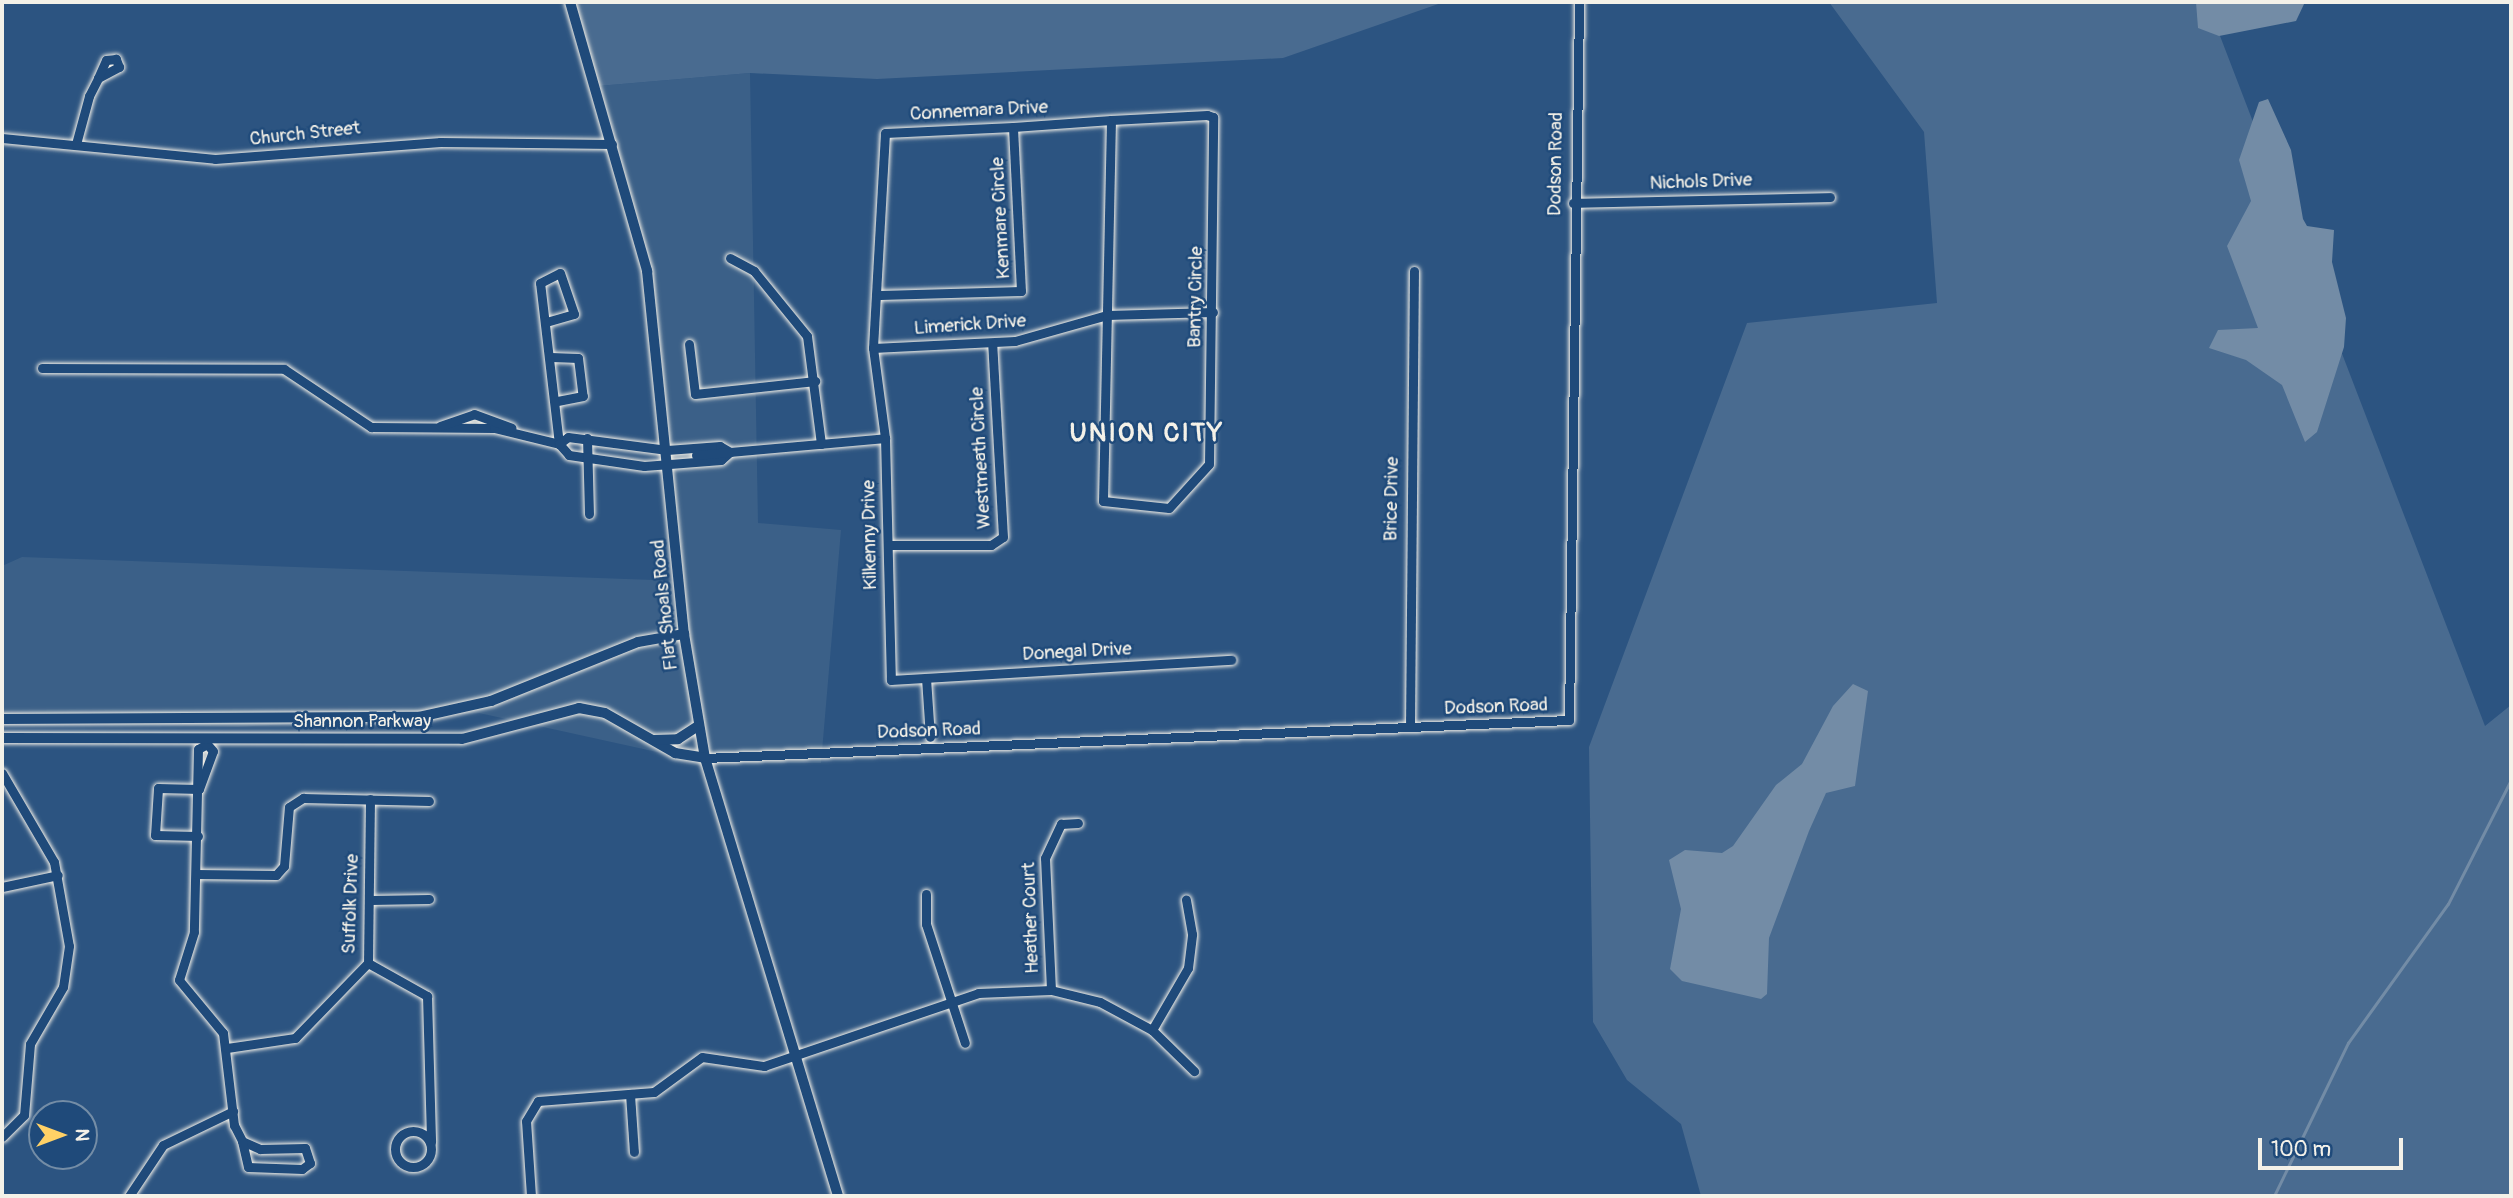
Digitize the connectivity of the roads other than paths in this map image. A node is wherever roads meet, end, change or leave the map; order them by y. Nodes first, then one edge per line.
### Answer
1 (570, 2) edge
2 (1579, 2) edge
3 (98, 78) dead end
4 (1111, 120) junction
5 (1013, 127) junction
6 (2, 138) edge
7 (76, 144) junction
8 (612, 144) junction
9 (1830, 197) dead end
10 (1573, 203) junction
11 (730, 258) dead end
12 (1414, 271) dead end
13 (880, 295) junction
14 (1213, 312) junction
15 (1107, 315) junction
16 (546, 322) junction
17 (992, 343) junction
18 (689, 344) dead end
19 (873, 348) junction
20 (551, 356) junction
21 (42, 368) dead end
22 (815, 382) junction
23 (557, 401) junction
24 (437, 428) junction
25 (516, 430) junction
26 (587, 438) junction
27 (885, 438) junction
28 (559, 444) junction
29 (821, 444) junction
30 (667, 450) junction
31 (730, 452) junction
32 (696, 455) junction
33 (587, 456) junction
34 (669, 467) junction
35 (589, 514) dead end
36 (888, 545) junction
37 (684, 634) junction
38 (1231, 660) dead end
39 (926, 678) junction
40 (2, 719) edge
41 (698, 726) junction
42 (1410, 727) junction
43 (930, 737) dead end
44 (2, 738) edge
45 (648, 739) junction
46 (705, 758) junction
47 (2, 773) edge
48 (370, 799) junction
49 (429, 801) dead end
50 (1078, 822) dead end
51 (198, 836) junction
52 (197, 874) junction
53 (58, 875) junction
54 (2, 887) edge
55 (926, 894) dead end
56 (429, 899) dead end
57 (371, 900) junction
58 (1186, 900) dead end
59 (368, 962) junction
60 (1051, 990) junction
61 (951, 1001) junction
62 (1152, 1030) junction
63 (965, 1042) dead end
64 (227, 1048) junction
65 (794, 1057) junction
66 (1194, 1070) dead end
67 (630, 1094) junction
68 (233, 1111) junction
69 (2, 1137) edge
70 (242, 1140) junction
71 (431, 1142) junction
72 (634, 1152) dead end
73 (129, 1196) edge
74 (531, 1196) edge
75 (838, 1196) edge

1 - 8 street, Flat Shoals Road
2 - 10 street, Dodson Road
3 - 7 street
4 - 5 street, Connemara Drive
4 - 14 street, Bantry Circle
4 - 15 street, Bantry Circle
5 - 13 street, Connemara Drive
5 - 13 street, Kenmare Circle
6 - 7 street, Church Street
7 - 8 street, Church Street
8 - 30 street, Flat Shoals Road
9 - 10 street, Nichols Drive
10 - 42 street, Dodson Road
11 - 22 street
12 - 42 street, Brice Drive
13 - 19 street, Kilkenny Drive
14 - 15 street, Limerick Drive
14 - 15 street, Bantry Circle
15 - 17 street, Limerick Drive
16 - 16 street
16 - 20 street
17 - 19 street, Limerick Drive
17 - 36 street, Westmeath Circle
18 - 22 street
19 - 27 street, Kilkenny Drive
20 - 23 street
20 - 23 street
21 - 24 street
22 - 29 street
23 - 28 street
24 - 25 street
24 - 25 street
25 - 28 street
26 - 28 street
26 - 30 street
26 - 33 street
27 - 29 street
27 - 36 street, Kilkenny Drive
28 - 33 street
29 - 31 street
30 - 32 street
30 - 34 street, Flat Shoals Road
31 - 32 street
31 - 32 street
32 - 34 street
33 - 34 street
33 - 35 street
34 - 37 street, Flat Shoals Road
36 - 39 street, Kilkenny Drive
37 - 40 street, Shannon Parkway
37 - 41 street, Flat Shoals Road
38 - 39 street, Donegal Drive
39 - 43 street
41 - 45 street
41 - 46 street, Flat Shoals Road
42 - 46 street, Dodson Road
44 - 45 street, Shannon Parkway
45 - 46 street, Shannon Parkway
46 - 65 street, Flat Shoals Road
47 - 53 street
48 - 49 street
48 - 52 street
48 - 57 street, Suffolk Drive
50 - 60 street, Heather Court
51 - 51 street
51 - 52 street
52 - 64 street
53 - 54 street
53 - 69 street
55 - 61 street
56 - 57 street
57 - 59 street, Suffolk Drive
58 - 62 street
59 - 64 street, Suffolk Drive
59 - 71 street
60 - 61 street
60 - 62 street
61 - 63 street
61 - 65 street
62 - 66 street
64 - 68 street
65 - 67 street
65 - 75 street, Flat Shoals Road
67 - 72 street
67 - 74 street
68 - 70 street
68 - 73 street
70 - 70 street
71 - 71 street

